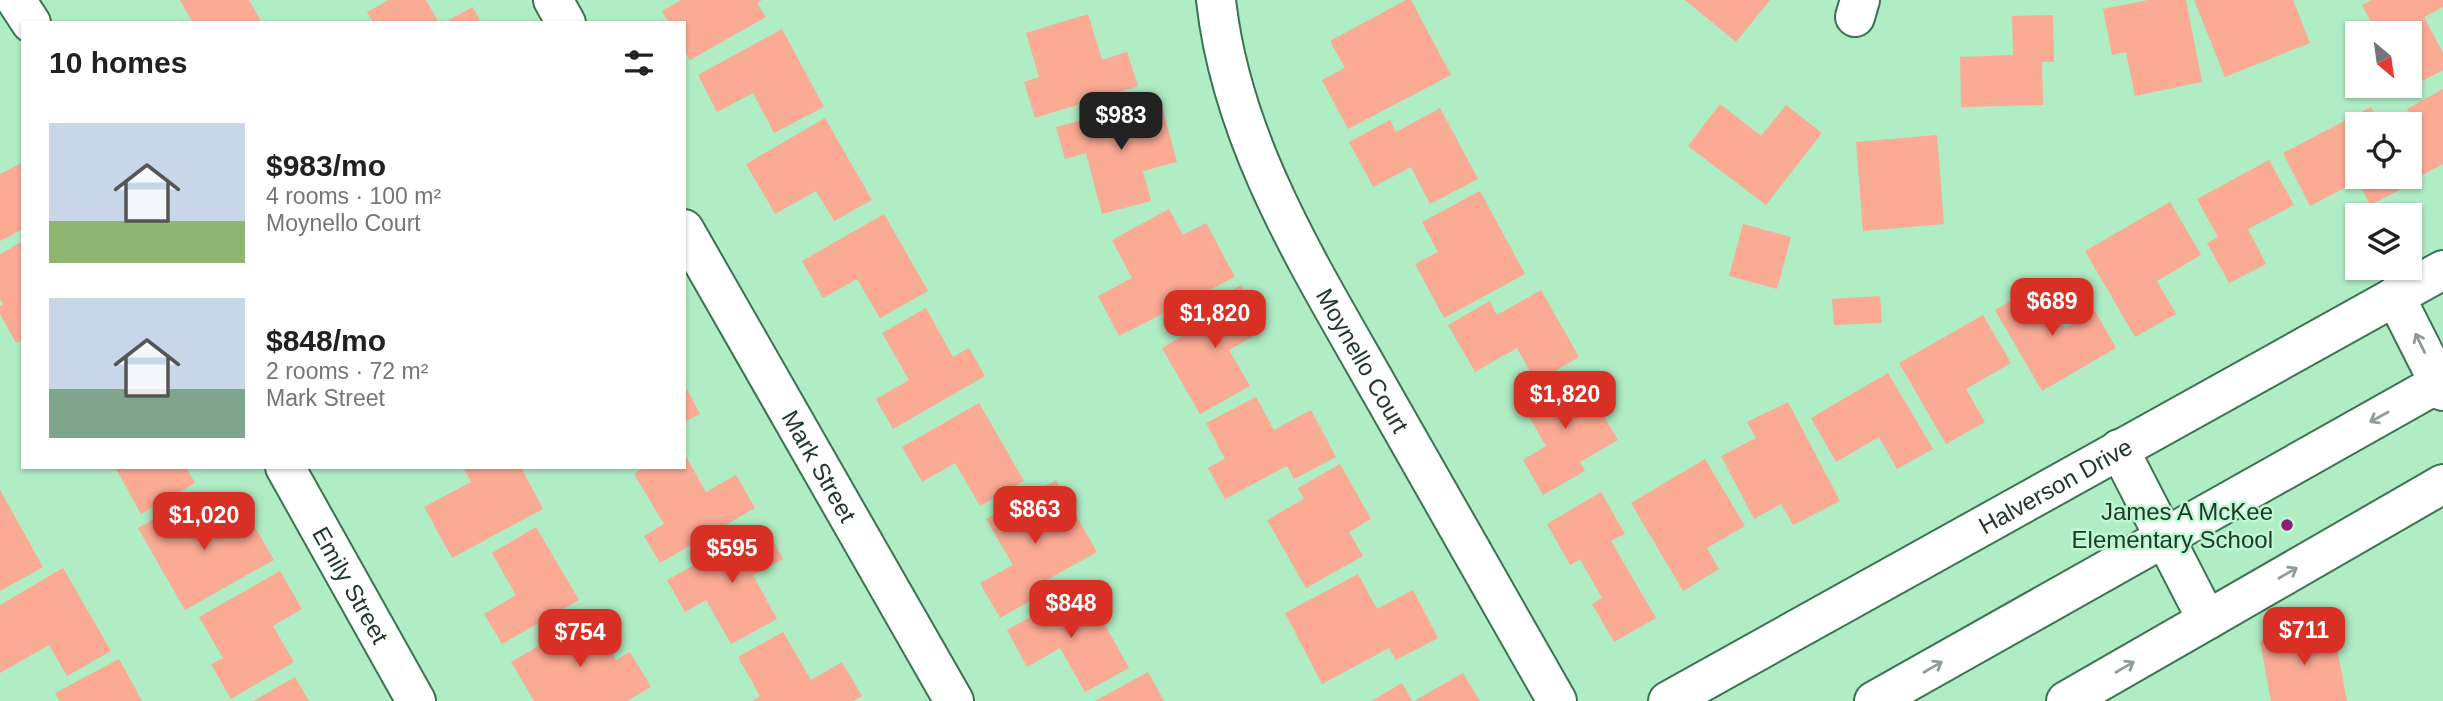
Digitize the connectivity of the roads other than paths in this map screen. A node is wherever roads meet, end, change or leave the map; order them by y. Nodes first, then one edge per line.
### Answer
1 (16, 0) edge
2 (553, 0) edge
3 (1216, 0) edge
4 (30, 21) edge
5 (565, 21) edge
6 (686, 232) edge
7 (2443, 270) edge
8 (2395, 296) junction
9 (2441, 387) edge
10 (2119, 450) junction
11 (286, 469) edge
12 (2443, 484) edge
13 (2165, 536) junction
14 (2207, 620) junction
15 (416, 701) edge
16 (954, 701) edge
17 (1557, 701) edge
18 (1668, 701) edge
19 (1874, 701) edge
20 (2066, 701) edge

1 - 4 street
2 - 5 street
3 - 17 street, Moynello Court
6 - 16 street, Mark Street
7 - 8 street, Halverson Drive
9 -> 8 street
8 - 10 street, Halverson Drive
9 -> 13 street
10 - 13 street
10 - 18 street, Halverson Drive
11 - 15 street, Emily Street
14 -> 12 street
13 - 14 street
19 -> 13 street
20 -> 14 street

